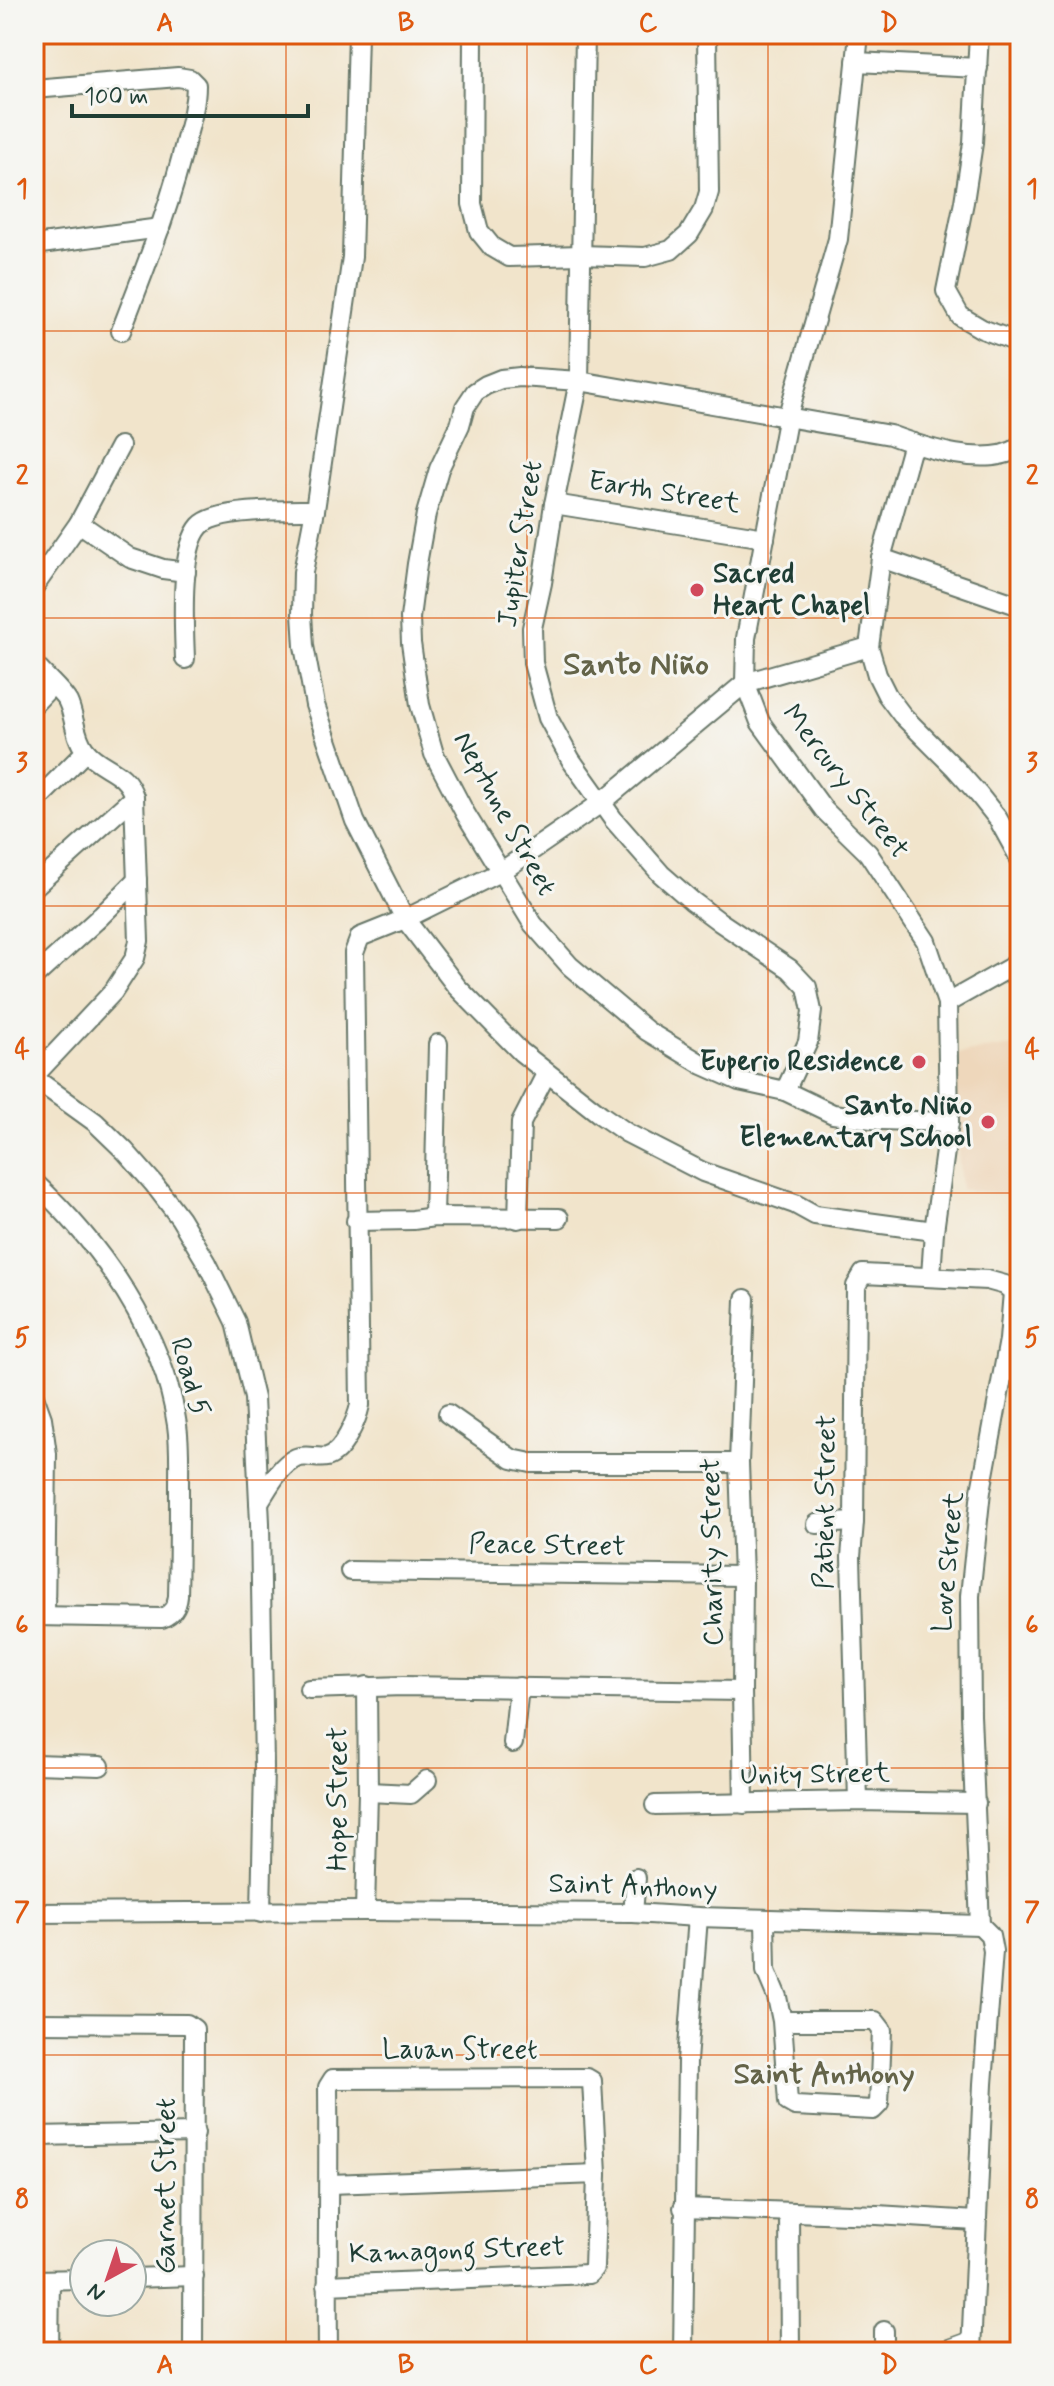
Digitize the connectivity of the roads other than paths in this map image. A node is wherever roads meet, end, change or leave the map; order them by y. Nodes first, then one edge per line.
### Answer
1 (358, 34) edge
2 (473, 34) edge
3 (585, 34) edge
4 (707, 34) edge
5 (859, 34) edge
6 (979, 34) edge
7 (856, 62) junction
8 (978, 68) junction
9 (34, 89) edge
10 (160, 228) junction
11 (34, 245) edge
12 (581, 255) junction
13 (121, 331) dead end
14 (1020, 343) edge
15 (579, 381) junction
16 (788, 415) junction
17 (913, 443) junction
18 (120, 446) dead end
19 (1020, 447) edge
20 (554, 504) junction
21 (315, 510) junction
22 (79, 523) junction
23 (765, 538) junction
24 (881, 558) junction
25 (186, 572) junction
26 (34, 587) edge
27 (1020, 606) edge
28 (869, 647) junction
29 (185, 659) dead end
30 (34, 664) edge
31 (745, 683) junction
32 (52, 685) junction
33 (34, 704) edge
34 (86, 751) junction
35 (134, 797) junction
36 (34, 803) edge
37 (601, 803) junction
38 (1020, 859) edge
39 (502, 871) junction
40 (137, 880) junction
41 (34, 887) edge
42 (405, 919) junction
43 (1020, 962) edge
44 (34, 977) edge
45 (947, 1003) junction
46 (438, 1044) dead end
47 (546, 1074) junction
48 (34, 1077) edge
49 (785, 1091) junction
50 (949, 1122) junction
51 (34, 1182) edge
52 (434, 1217) junction
53 (559, 1218) dead end
54 (518, 1219) junction
55 (356, 1221) junction
56 (934, 1231) junction
57 (931, 1276) junction
58 (745, 1299) dead end
59 (34, 1396) edge
60 (448, 1414) dead end
61 (256, 1456) junction
62 (299, 1456) junction
63 (739, 1463) junction
64 (259, 1502) junction
65 (854, 1522) junction
66 (817, 1524) dead end
67 (350, 1571) dead end
68 (743, 1576) junction
69 (40, 1616) edge
70 (367, 1686) junction
71 (519, 1687) junction
72 (309, 1689) dead end
73 (742, 1691) junction
74 (513, 1743) dead end
75 (34, 1764) edge
76 (100, 1766) dead end
77 (427, 1780) dead end
78 (368, 1792) junction
79 (858, 1801) junction
80 (976, 1803) junction
81 (744, 1804) junction
82 (655, 1805) dead end
83 (636, 1878) dead end
84 (365, 1911) junction
85 (34, 1913) edge
86 (261, 1913) junction
87 (633, 1913) junction
88 (698, 1917) junction
89 (765, 1919) junction
90 (980, 1925) junction
91 (782, 2021) junction
92 (34, 2023) edge
93 (195, 2133) junction
94 (34, 2136) edge
95 (597, 2174) junction
96 (330, 2184) junction
97 (683, 2208) junction
98 (789, 2213) junction
99 (976, 2221) junction
100 (194, 2276) junction
101 (148, 2277) edge
102 (68, 2279) edge
103 (42, 2280) edge
104 (327, 2285) junction
105 (884, 2331) dead end
106 (971, 2346) edge
107 (49, 2352) edge
108 (193, 2352) edge
109 (328, 2352) edge
110 (683, 2352) edge
111 (790, 2352) edge
112 (884, 2352) edge
113 (941, 2352) edge

1 - 21 street
2 - 12 street
3 - 12 street, Jupiter Street
4 - 12 street
5 - 7 street, Mercury Street
6 - 8 street
7 - 8 street
7 - 16 street, Mercury Street
8 - 14 street
9 - 10 street
10 - 11 street
10 - 13 street
12 - 15 street, Jupiter Street
15 - 16 street, Neptune Street
15 - 20 street, Jupiter Street
15 - 39 street, Neptune Street
16 - 17 street, Neptune Street
16 - 23 street, Mercury Street
17 - 19 street, Neptune Street
17 - 24 street
18 - 22 street
20 - 23 street, Earth Street
20 - 37 street, Jupiter Street
21 - 25 street
21 - 42 street
22 - 25 street
22 - 26 street
23 - 31 street, Mercury Street
24 - 27 street
24 - 28 street
25 - 29 street
28 - 31 street
28 - 38 street
30 - 32 street
31 - 37 street
31 - 45 street, Mercury Street
32 - 33 street
32 - 34 street
34 - 35 street
34 - 36 street
35 - 40 street
35 - 41 street
37 - 39 street
37 - 49 street, Jupiter Street
39 - 42 street
39 - 49 street, Neptune Street
40 - 44 street
40 - 48 street
42 - 47 street
42 - 55 street
43 - 45 street
45 - 50 street, Mercury Street
46 - 52 street
47 - 54 street
47 - 56 street
48 - 61 street
49 - 50 street, Neptune Street
50 - 56 street, Mercury Street
51 - 69 street, Road 5
52 - 54 street
52 - 55 street
53 - 54 street
55 - 62 street
56 - 57 street, Mercury Street
57 - 65 street, Patient Street
57 - 80 street, Love Street
58 - 63 street, Charity Street
59 - 69 street
60 - 63 street
61 - 62 street
61 - 64 street
62 - 64 street
63 - 68 street, Charity Street
64 - 86 street
65 - 66 street
65 - 79 street, Patient Street
67 - 68 street, Peace Street
68 - 73 street, Charity Street
70 - 71 street
70 - 72 street
70 - 78 street, Hope Street
71 - 73 street
71 - 74 street
73 - 81 street, Charity Street
75 - 76 street
77 - 78 street
78 - 84 street, Hope Street
79 - 80 street, Unity Street
79 - 81 street, Unity Street
80 - 90 street, Love Street
81 - 82 street, Unity Street
83 - 87 street
84 - 86 street, Saint Anthony
84 - 87 street, Saint Anthony
85 - 86 street, Saint Anthony
87 - 88 street, Saint Anthony
88 - 89 street, Saint Anthony
88 - 97 street
89 - 90 street, Saint Anthony
89 - 91 street
90 - 99 street, Love Street
91 - 91 street
92 - 93 street, Garnet Street
93 - 94 street
93 - 100 street, Garnet Street
95 - 96 street
95 - 96 street, Lauan Street
95 - 104 street, Kamagong Street
96 - 104 street
97 - 98 street
97 - 110 street
98 - 99 street
98 - 111 street
99 - 106 street, Love Street
100 - 101 street
100 - 108 street, Garnet Street
102 - 103 street
103 - 107 street
104 - 109 street
105 - 112 street
106 - 113 street

